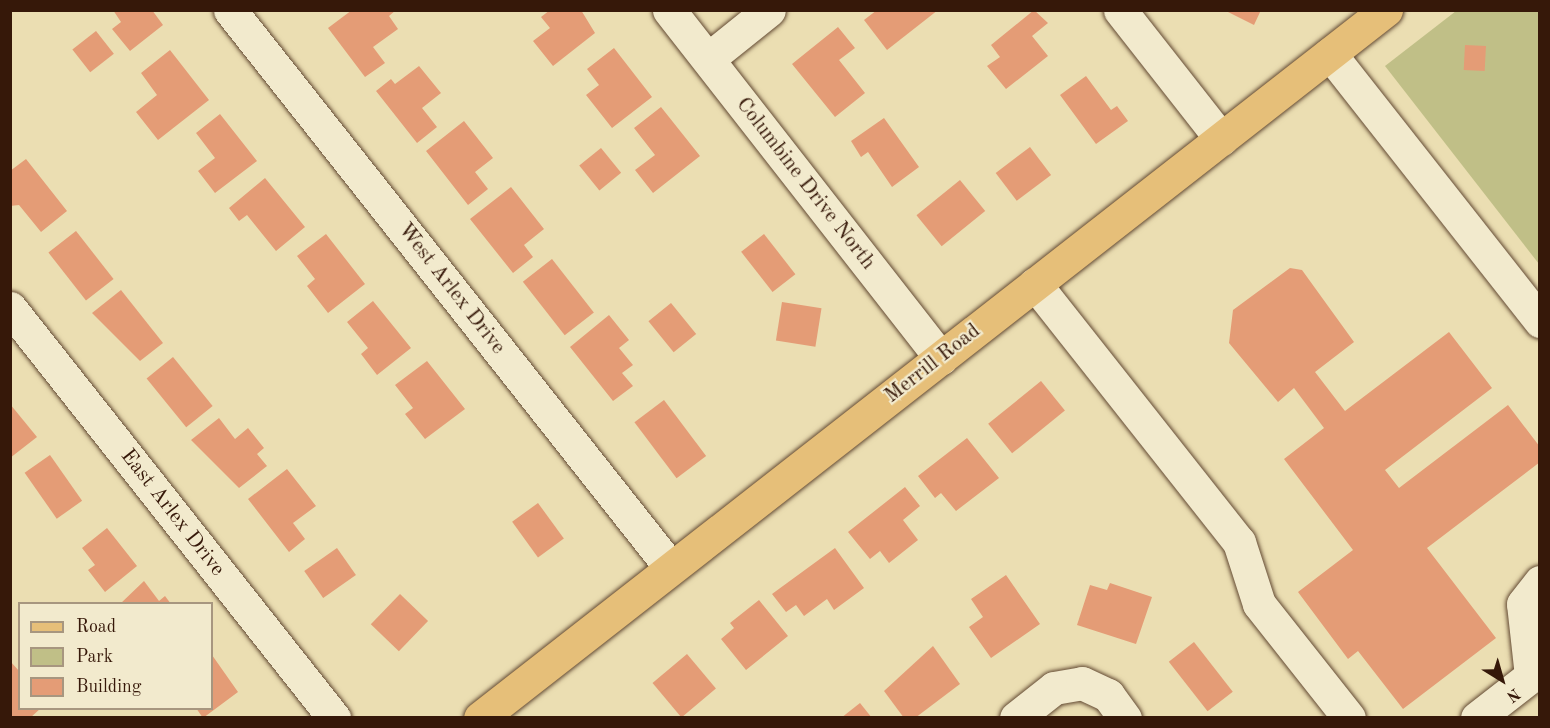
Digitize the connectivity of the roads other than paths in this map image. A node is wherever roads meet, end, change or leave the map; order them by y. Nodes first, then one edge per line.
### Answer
1 (230, 10) edge
2 (669, 10) edge
3 (769, 10) edge
4 (1120, 10) edge
5 (1386, 10) edge
6 (1330, 54) junction
7 (708, 59) junction
8 (1221, 139) junction
9 (1035, 284) junction
10 (10, 308) edge
11 (1539, 321) edge
12 (941, 358) junction
13 (671, 568) junction
14 (1539, 582) edge
15 (334, 717) edge
16 (480, 717) edge
17 (1016, 717) edge
18 (1125, 717) edge
19 (1349, 717) edge
20 (1477, 717) edge

1 - 13 street, West Arlex Drive
2 - 7 street, Columbine Drive North
3 - 7 street
4 - 8 street
5 - 6 main road, Merrill Road
6 - 8 main road, Merrill Road
6 - 11 street
7 - 12 street, Columbine Drive North
8 - 9 main road, Merrill Road
9 - 12 main road, Merrill Road
9 - 19 street
10 - 15 street, East Arlex Drive
12 - 13 main road, Merrill Road
13 - 16 main road, Merrill Road
14 - 20 street
17 - 18 street

